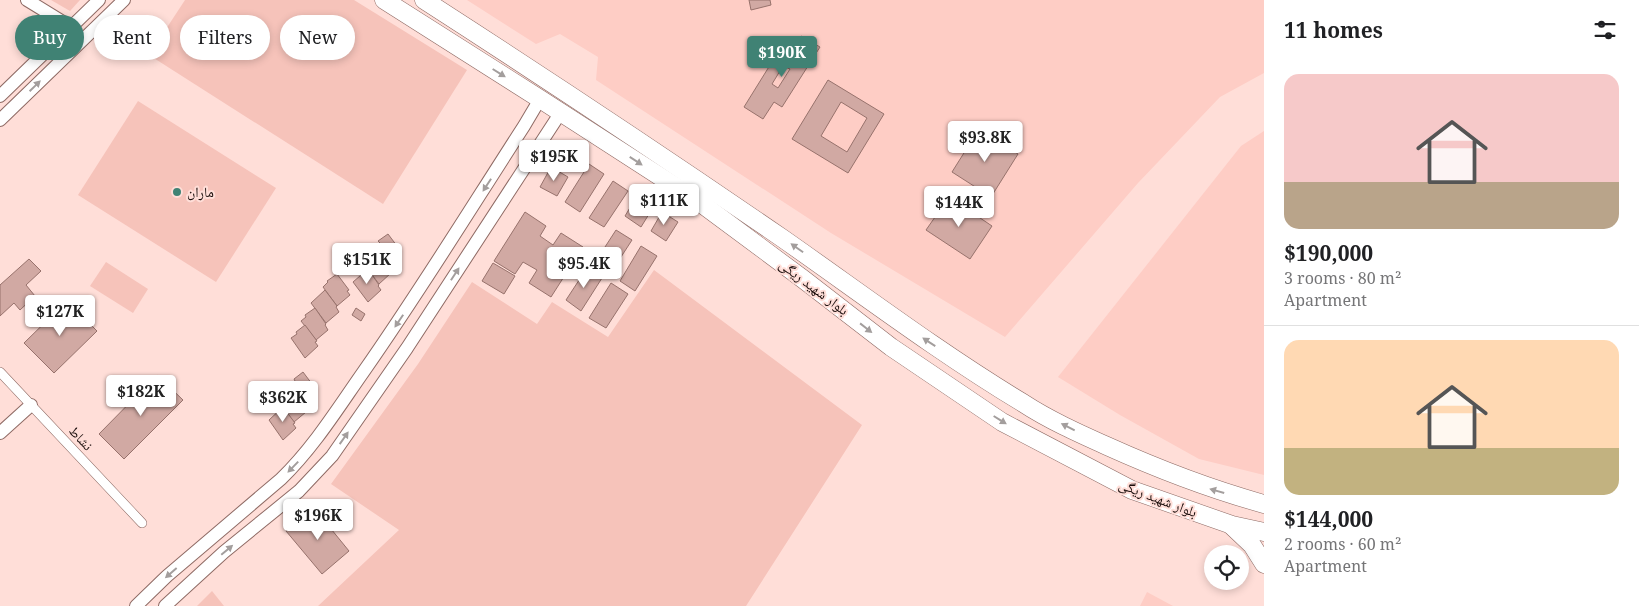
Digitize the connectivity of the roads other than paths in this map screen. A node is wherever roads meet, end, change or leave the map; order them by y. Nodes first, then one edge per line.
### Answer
1 (27, 0) edge
2 (124, 0) edge
3 (384, 0) edge
4 (424, 0) edge
5 (98, 1) edge
6 (51, 15) edge
7 (83, 15) edge
8 (107, 15) edge
9 (109, 15) edge
10 (94, 29) edge
11 (37, 60) edge
12 (0, 96) edge
13 (540, 98) junction
14 (561, 112) junction
15 (0, 120) edge
16 (524, 126) junction
17 (542, 139) junction
18 (0, 372) edge
19 (32, 405) junction
20 (0, 433) edge
21 (314, 442) junction
22 (332, 456) junction
23 (1264, 504) edge
24 (142, 523) dead end
25 (1232, 525) junction
26 (1264, 532) edge
27 (1264, 564) edge
28 (136, 606) edge
29 (165, 606) edge

1 - 6 street
2 - 9 street
3 -> 13 highway, بلوار شهید ریگی
23 -> 4 highway, بلوار شهید ریگی
5 - 7 street
5 - 8 street
15 -> 10 street
11 - 12 street
13 - 14 highway, بلوار شهید ریگی
13 - 16 street
14 - 17 street
14 -> 25 highway, بلوار شهید ریگی
16 - 17 street
16 -> 21 street
22 -> 17 street
18 - 19 street, نشاط
19 - 20 street
19 - 24 street, نشاط
21 - 22 street
21 -> 28 street
29 -> 22 street
25 - 26 highway, بلوار شهید ریگی
25 - 27 highway

